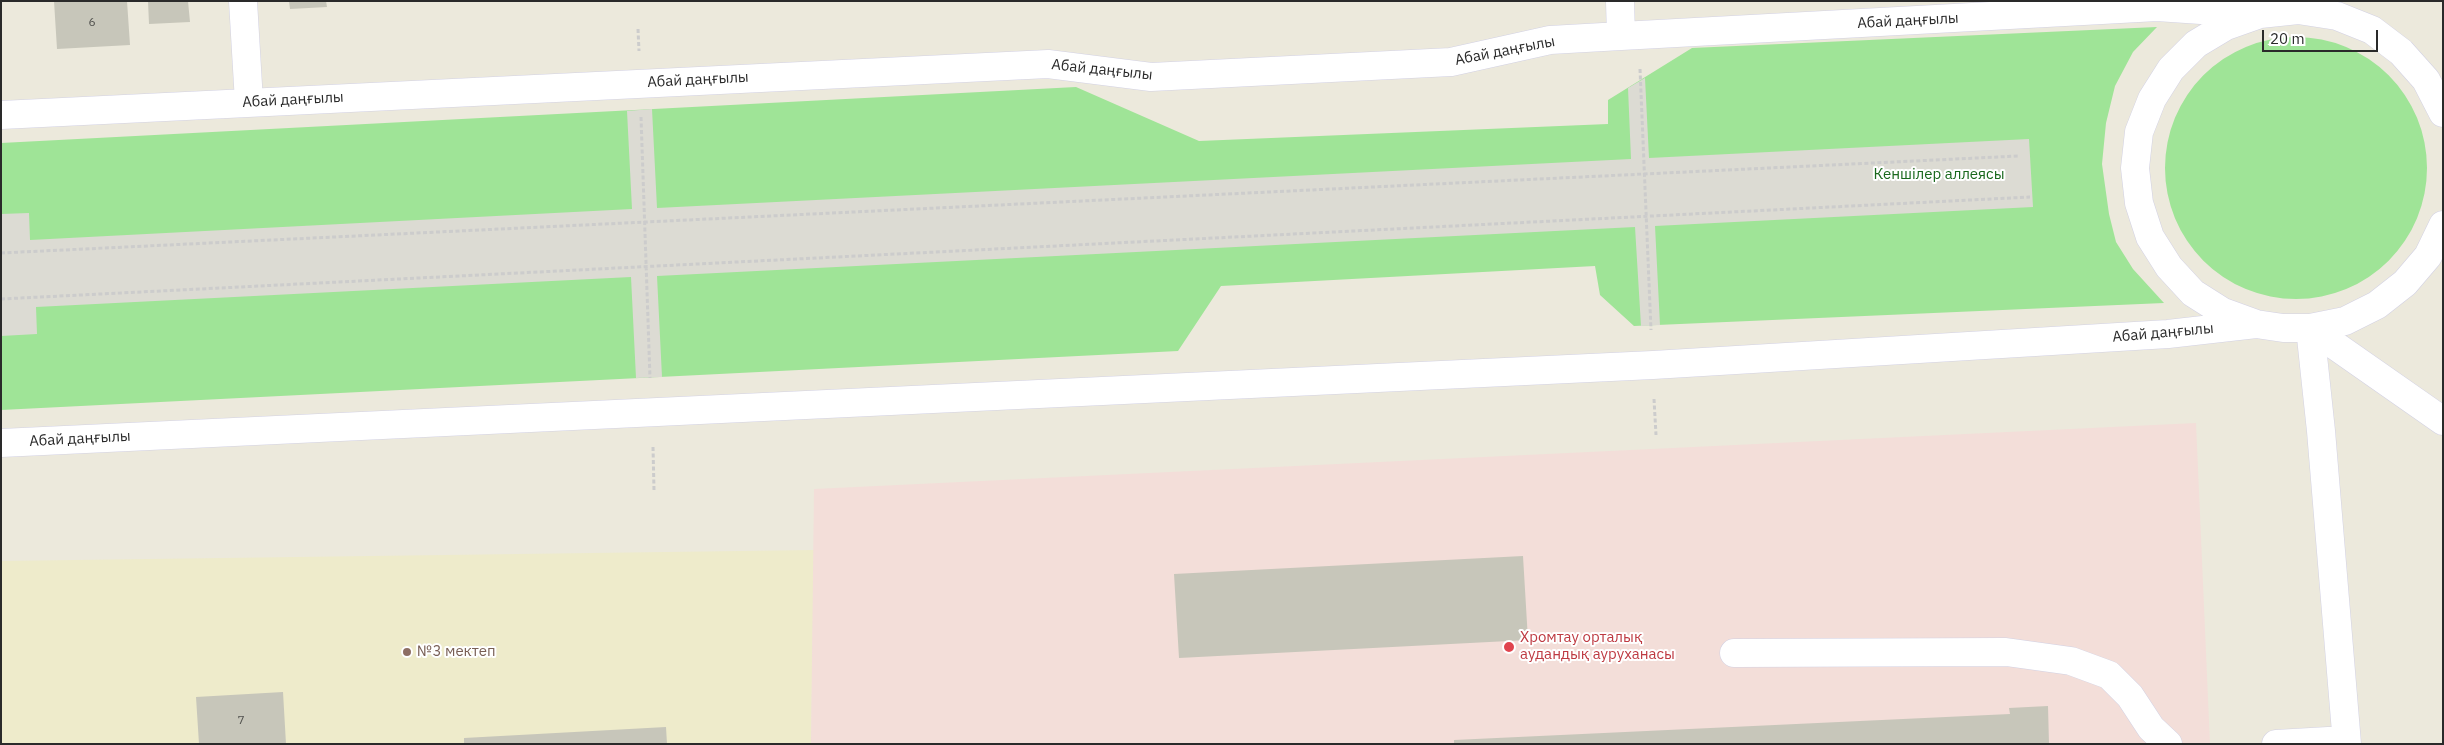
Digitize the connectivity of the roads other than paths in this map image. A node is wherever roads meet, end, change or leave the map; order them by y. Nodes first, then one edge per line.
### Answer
1 (243, 1) edge
2 (1620, 1) edge
3 (2261, 8) edge
4 (2333, 9) edge
5 (1629, 35) junction
6 (249, 102) junction
7 (2443, 113) edge
8 (1, 115) edge
9 (2443, 225) edge
10 (2256, 324) junction
11 (2310, 328) junction
12 (2443, 422) edge
13 (1, 443) edge
14 (1734, 653) dead end
15 (2347, 742) edge
16 (2168, 744) edge
17 (2276, 744) edge

1 - 6 street
2 - 5 street
3 - 4 street
3 - 5 street, Абай даңғылы
3 - 10 street
4 - 7 street
5 - 6 street, Абай даңғылы
6 - 8 street, Абай даңғылы
9 - 11 street
10 - 11 street
10 - 13 street, Абай даңғылы
11 - 12 street
11 - 15 street
14 - 16 street
15 - 17 street

